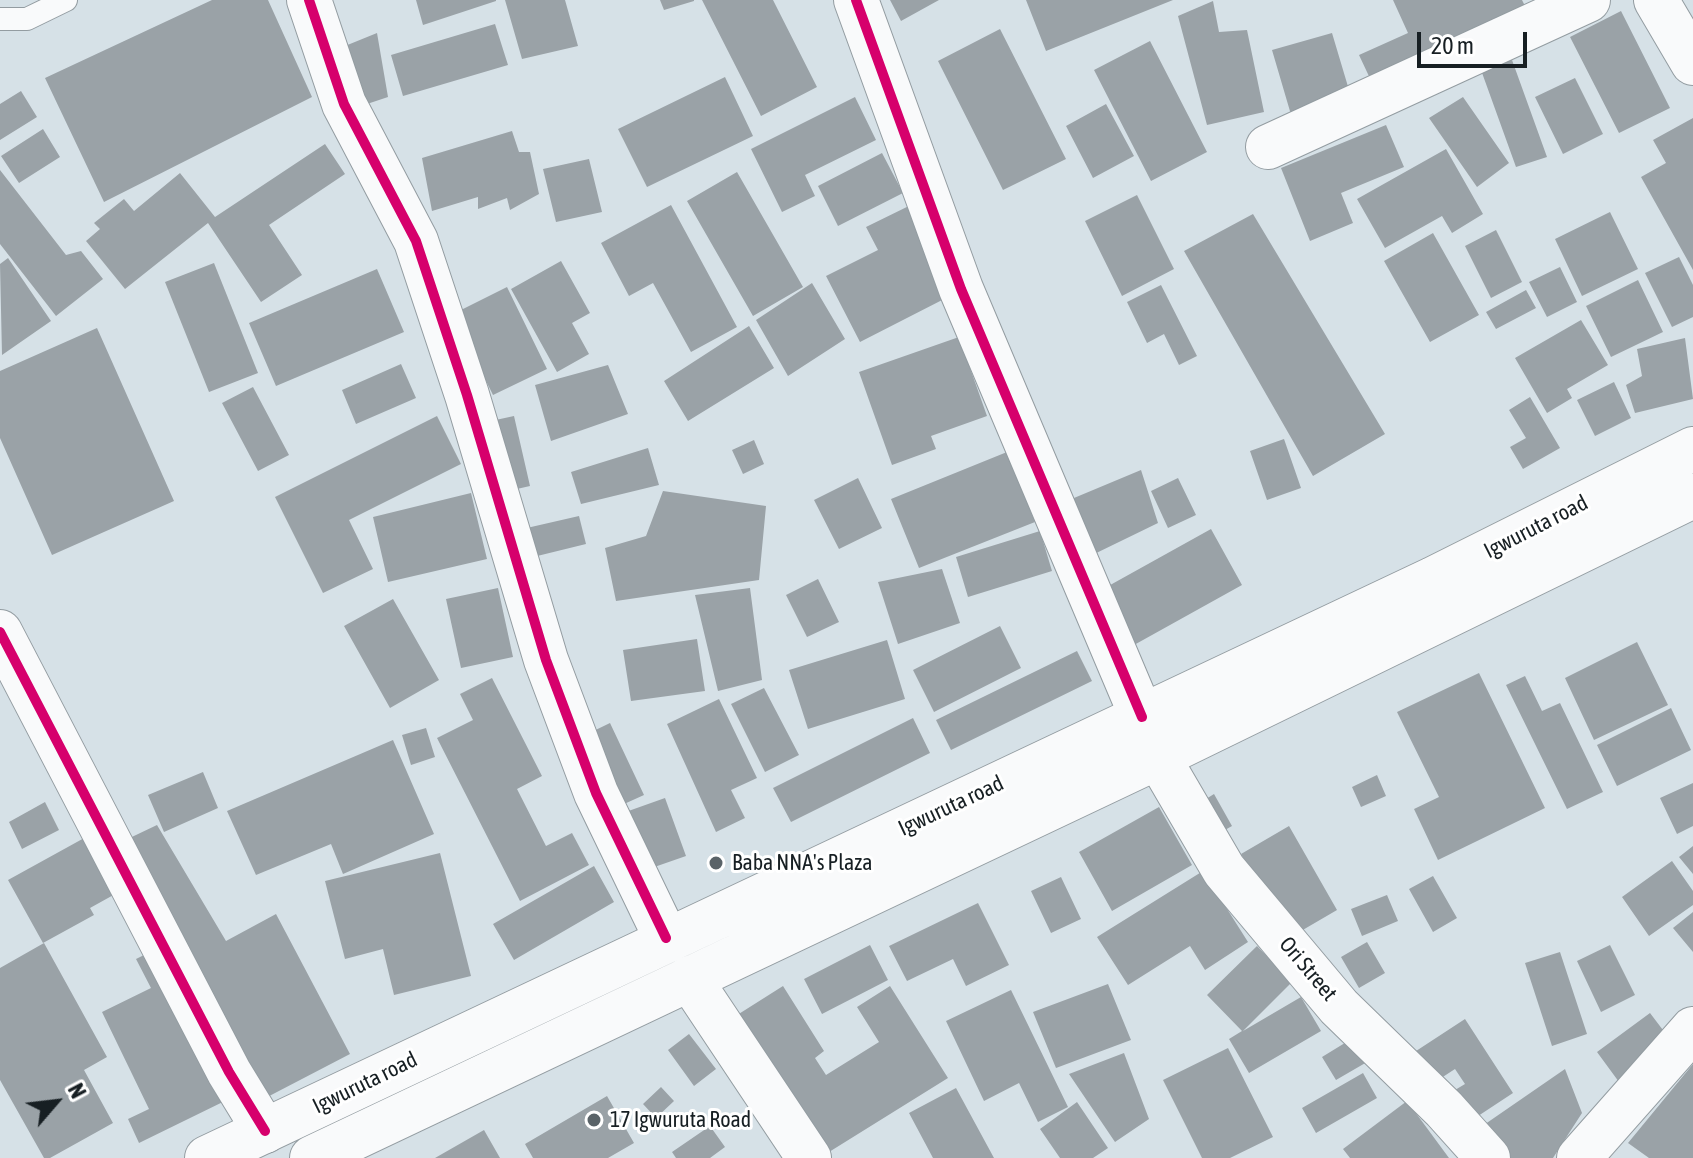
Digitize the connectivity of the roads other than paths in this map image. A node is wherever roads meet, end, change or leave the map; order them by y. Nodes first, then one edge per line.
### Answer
1 (66, 0) edge
2 (309, 0) edge
3 (856, 0) edge
4 (1588, 0) edge
5 (1656, 0) edge
6 (0, 19) edge
7 (1693, 63) edge
8 (1268, 147) dead end
9 (1693, 449) edge
10 (1693, 496) edge
11 (0, 632) edge
12 (1142, 717) junction
13 (1158, 757) junction
14 (666, 938) junction
15 (689, 978) junction
16 (1693, 1029) edge
17 (265, 1131) junction
18 (207, 1158) edge
19 (312, 1158) edge
20 (809, 1158) edge
21 (1488, 1158) edge
22 (1579, 1158) edge

1 - 6 lane
2 - 14 street
3 - 12 street
4 - 8 street
5 - 7 street
9 - 12 street, Igwuruta road
10 - 13 street, Igwuruta road
11 - 17 street
12 - 14 street, Igwuruta road
13 - 15 street, Igwuruta road
13 - 21 street, Ori Street
14 - 17 street, Igwuruta road
15 - 19 street, Igwuruta road
15 - 20 street
16 - 22 street
17 - 18 street, Igwuruta road

